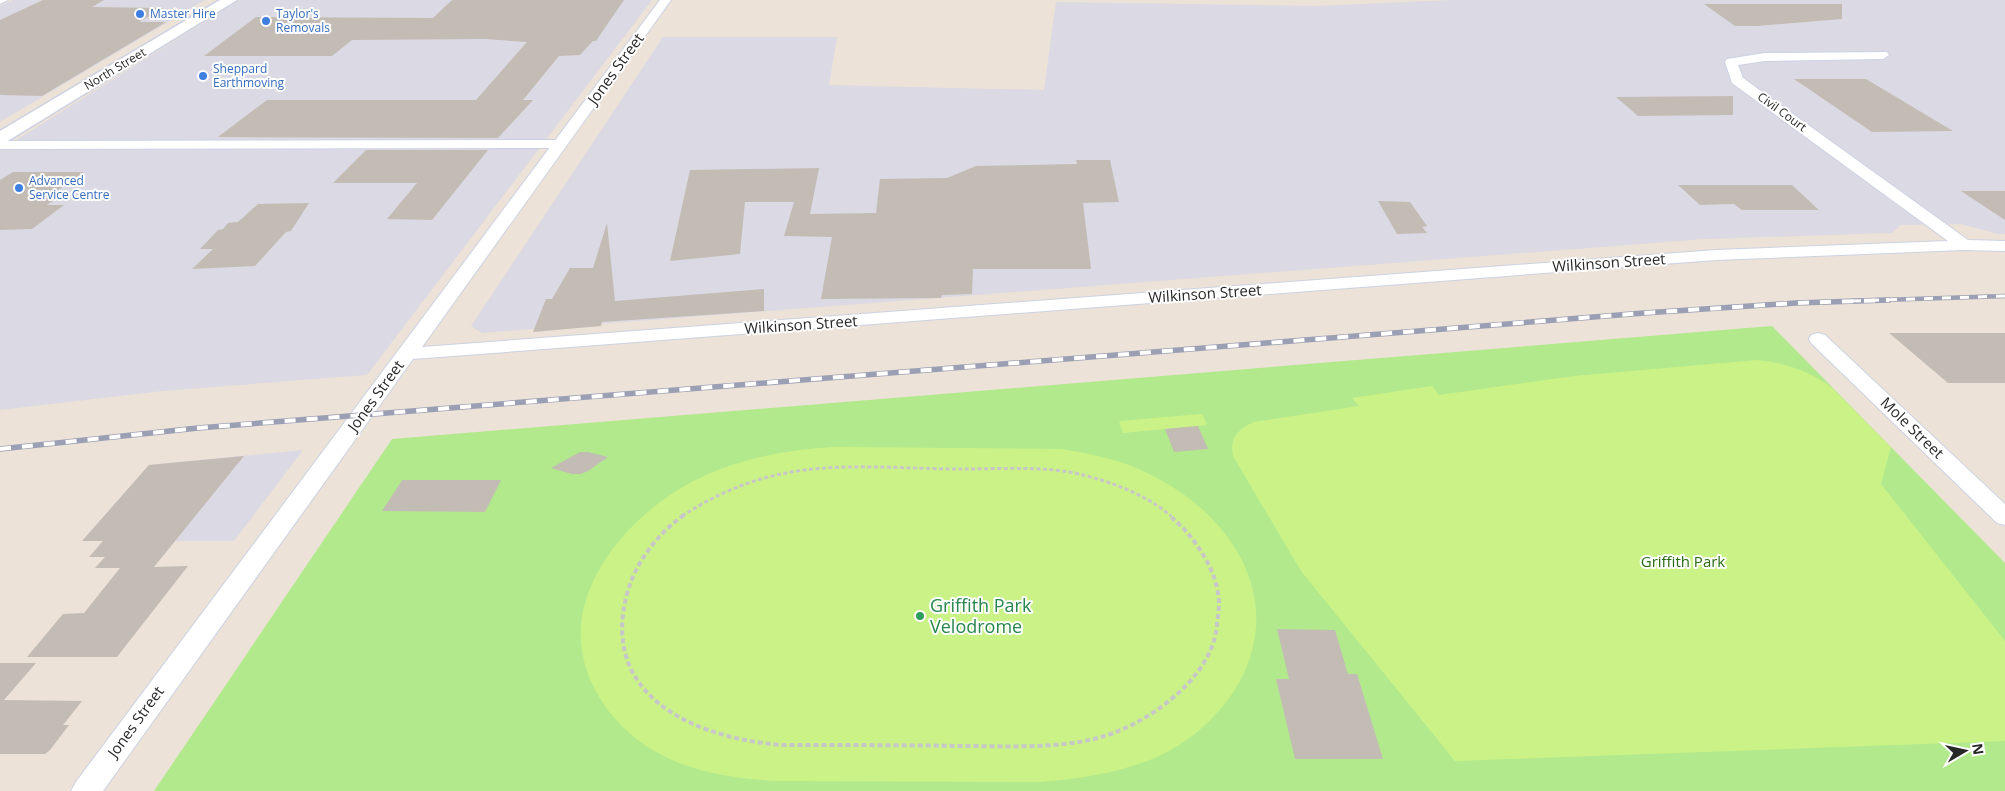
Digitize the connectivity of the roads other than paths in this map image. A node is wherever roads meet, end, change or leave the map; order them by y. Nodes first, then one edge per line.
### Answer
1 (230, 0) edge
2 (666, 0) edge
3 (1883, 55) dead end
4 (0, 138) edge
5 (560, 144) junction
6 (0, 145) edge
7 (1964, 245) junction
8 (2005, 246) edge
9 (1818, 339) dead end
10 (406, 354) junction
11 (1997, 501) edge
12 (2005, 517) edge
13 (86, 791) edge

1 - 4 street, North Street
2 - 5 street, Jones Street
3 - 7 street, Civil Court
5 - 6 lane
5 - 10 street, Jones Street
7 - 8 street, Wilkinson Street
7 - 10 street, Wilkinson Street
9 - 11 street, Mole Street
10 - 13 street, Jones Street
11 - 12 street, Mole Street

